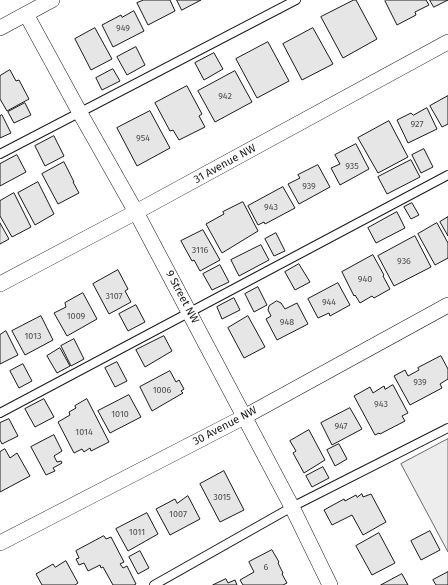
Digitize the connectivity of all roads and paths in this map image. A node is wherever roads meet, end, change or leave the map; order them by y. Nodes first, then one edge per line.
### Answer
1 (52, 0) edge
2 (296, 0) edge
3 (26, 14) junction
4 (0, 28) edge
5 (448, 42) edge
6 (80, 113) junction
7 (0, 154) edge
8 (448, 175) edge
9 (136, 212) junction
10 (0, 284) edge
11 (448, 305) edge
12 (190, 313) junction
13 (0, 412) edge
14 (244, 416) junction
15 (448, 428) edge
16 (292, 508) junction
17 (0, 543) edge
18 (154, 585) edge
19 (330, 585) edge

1 - 3 street
2 - 6 lane
3 - 4 street
3 - 6 street, 9 Street NW
5 - 9 street, 31 Avenue NW
6 - 7 lane
6 - 9 street, 9 Street NW
8 - 12 lane
9 - 10 street, 31 Avenue NW
9 - 12 street, 9 Street NW
11 - 14 street, 30 Avenue NW
12 - 13 lane
12 - 14 street, 9 Street NW
14 - 16 street, 9 Street NW
14 - 17 street, 30 Avenue NW
15 - 16 lane
16 - 18 lane
16 - 19 street, 9 Street NW

